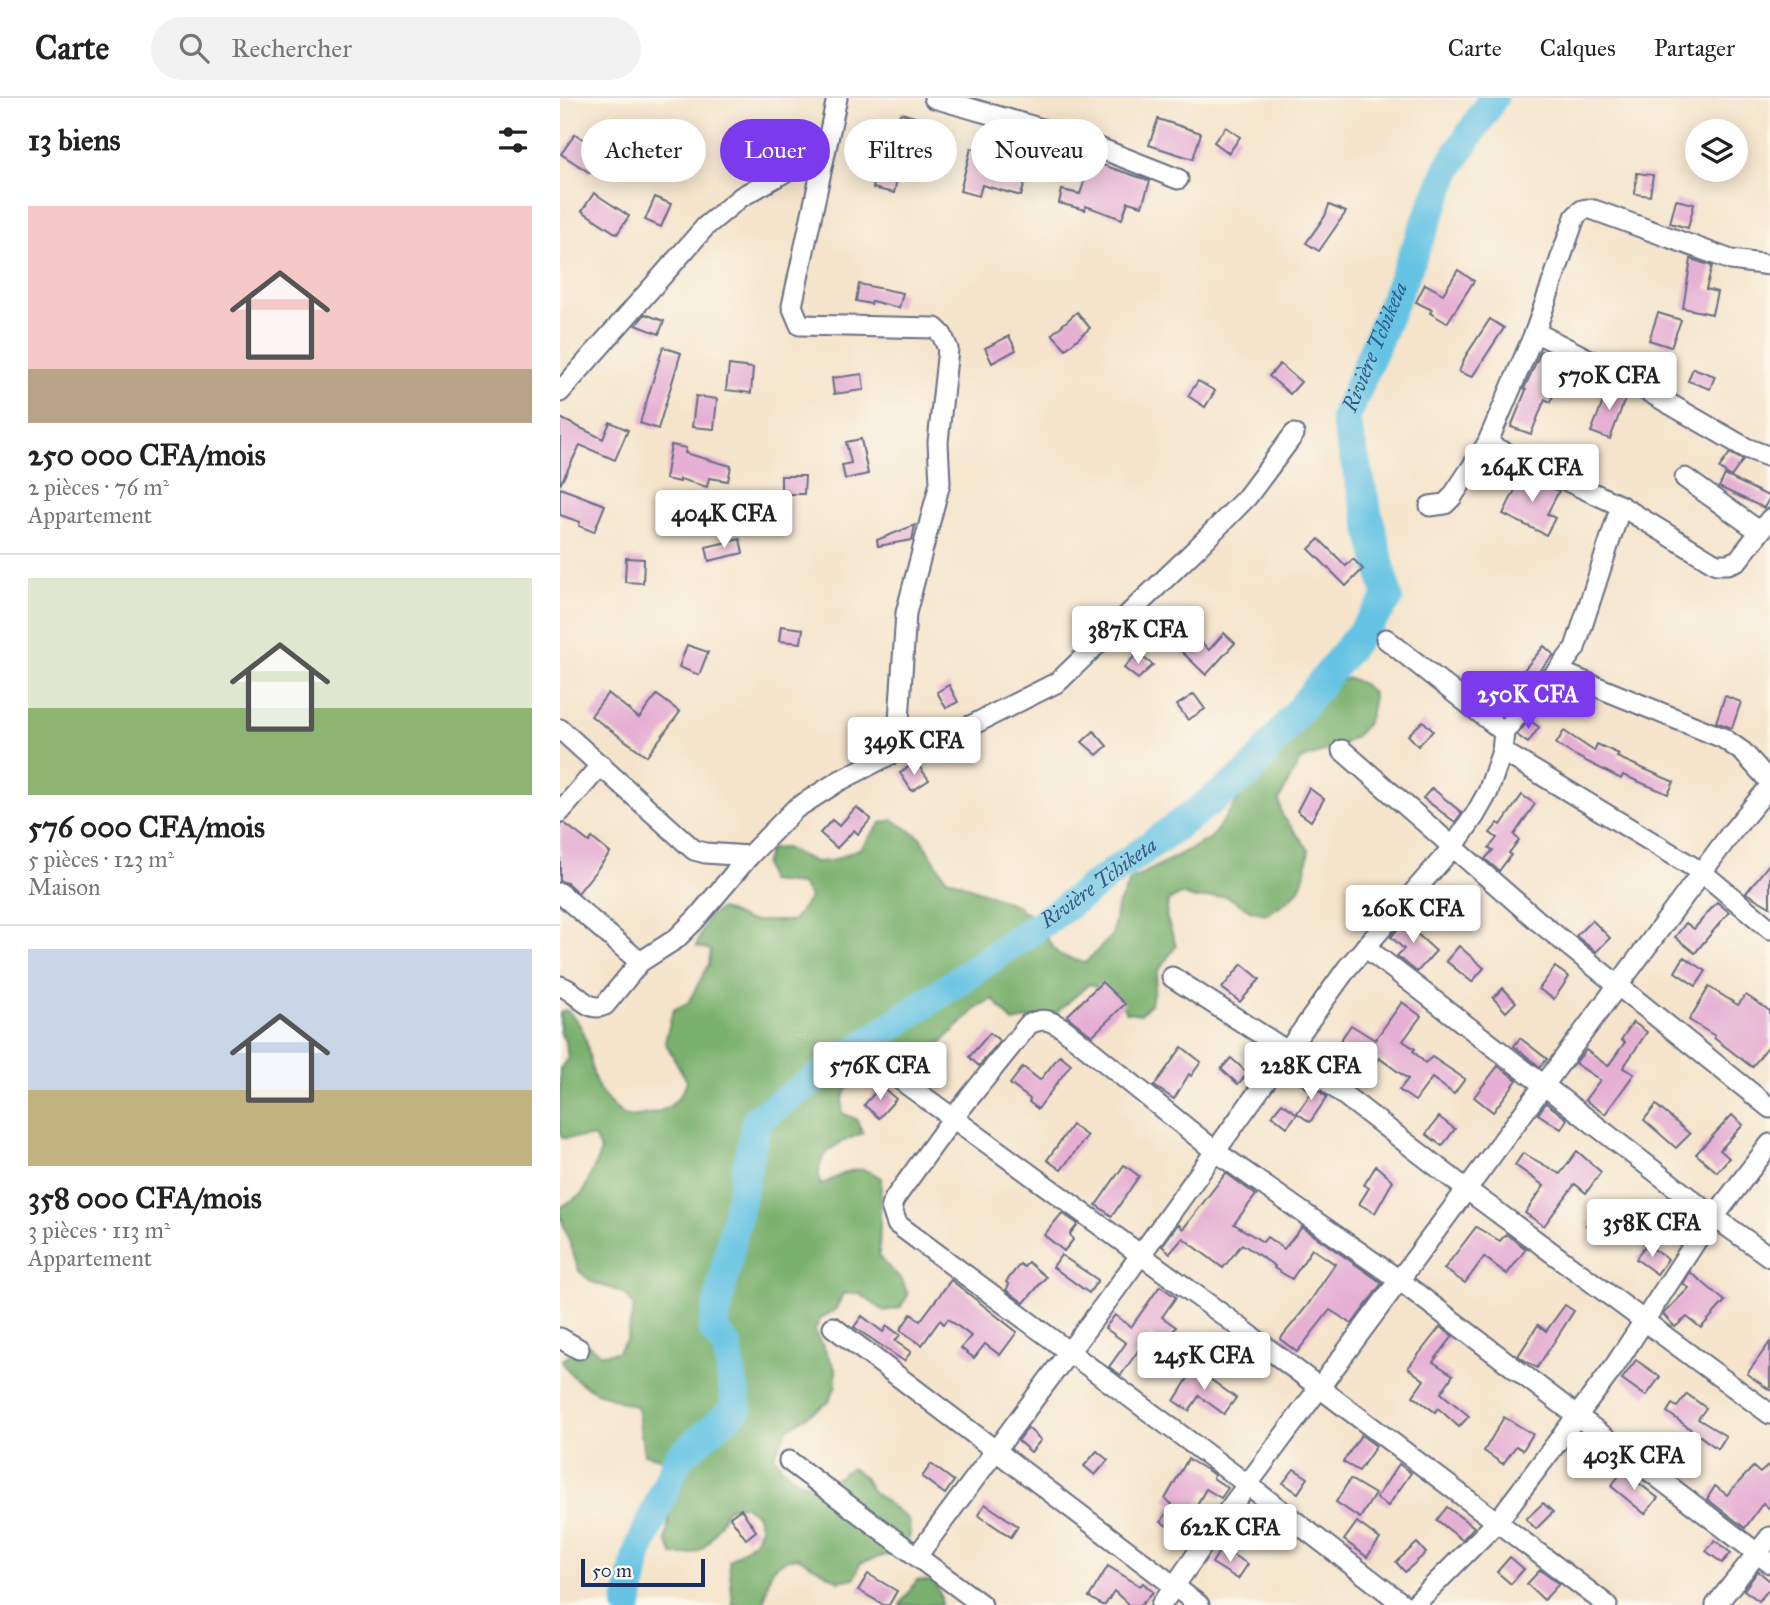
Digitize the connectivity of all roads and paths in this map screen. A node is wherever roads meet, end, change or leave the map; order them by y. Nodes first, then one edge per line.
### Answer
1 (837, 98) edge
2 (934, 98) edge
3 (830, 126) edge
4 (1178, 179) dead end
5 (767, 182) edge
6 (817, 182) edge
7 (1770, 265) edge
8 (1535, 332) junction
9 (560, 393) edge
10 (1293, 434) dead end
11 (1487, 444) junction
12 (1770, 457) edge
13 (1685, 478) dead end
14 (1430, 506) dead end
15 (1621, 506) junction
16 (1765, 525) edge
17 (1386, 639) dead end
18 (1558, 671) junction
19 (560, 729) edge
20 (1503, 742) junction
21 (1342, 750) dead end
22 (897, 751) junction
23 (601, 765) junction
24 (1770, 784) edge
25 (560, 812) edge
26 (1453, 847) junction
27 (749, 856) junction
28 (1703, 873) junction
29 (560, 893) edge
30 (1770, 929) edge
31 (1365, 947) junction
32 (640, 962) junction
33 (1172, 978) dead end
34 (560, 986) edge
35 (1618, 986) junction
36 (1287, 1051) junction
37 (880, 1065) dead end
38 (1543, 1086) junction
39 (1770, 1108) edge
40 (953, 1118) junction
41 (1770, 1144) edge
42 (1215, 1151) junction
43 (1466, 1189) junction
44 (1714, 1217) junction
45 (1141, 1254) junction
46 (1770, 1257) edge
47 (1399, 1280) junction
48 (1644, 1321) junction
49 (833, 1327) dead end
50 (560, 1338) edge
51 (579, 1349) dead end
52 (1069, 1351) junction
53 (1320, 1387) junction
54 (1770, 1414) edge
55 (1578, 1416) junction
56 (995, 1450) junction
57 (789, 1461) dead end
58 (1248, 1485) junction
59 (1497, 1522) junction
60 (1770, 1536) edge
61 (917, 1556) junction
62 (1764, 1558) edge
63 (1175, 1586) junction
64 (982, 1605) edge
65 (1161, 1605) edge
66 (1199, 1605) edge
67 (1404, 1605) edge
68 (1414, 1605) edge
69 (1607, 1605) edge
70 (1716, 1605) edge

1 - 3 street
2 - 4 street
5 - 9 street
6 - 22 street
7 - 8 street
8 - 11 street
8 - 12 street
10 - 22 street
11 - 14 street
11 - 15 street
13 - 16 street
15 - 16 street
15 - 18 street
17 - 20 street
18 - 20 street
18 - 24 street
19 - 23 street
20 - 26 street
20 - 28 street
21 - 26 street
22 - 27 street
23 - 25 street
23 - 27 street
24 - 28 street
26 - 31 street
26 - 35 street
27 - 32 street
28 - 30 street
28 - 35 street
29 - 32 street
31 - 36 street
31 - 38 street
32 - 34 street
33 - 36 street
35 - 38 street
35 - 39 street
36 - 42 street
36 - 43 street
37 - 40 street
38 - 43 street
38 - 44 street
40 - 42 street
40 - 45 street
40 - 52 street
41 - 44 street
42 - 45 street
42 - 47 street
43 - 47 street
43 - 48 street
44 - 46 street
44 - 48 street
45 - 52 street
45 - 53 street
47 - 53 street
47 - 55 street
48 - 54 street
48 - 55 street
49 - 56 street
50 - 51 street
52 - 56 street
52 - 58 street
53 - 58 street
53 - 59 street
55 - 59 street
55 - 62 street
56 - 61 street
56 - 63 street
57 - 61 street
58 - 63 street
58 - 67 street
59 - 68 street
59 - 69 street
60 - 62 street
61 - 64 street
62 - 70 street
63 - 65 street
63 - 66 street

